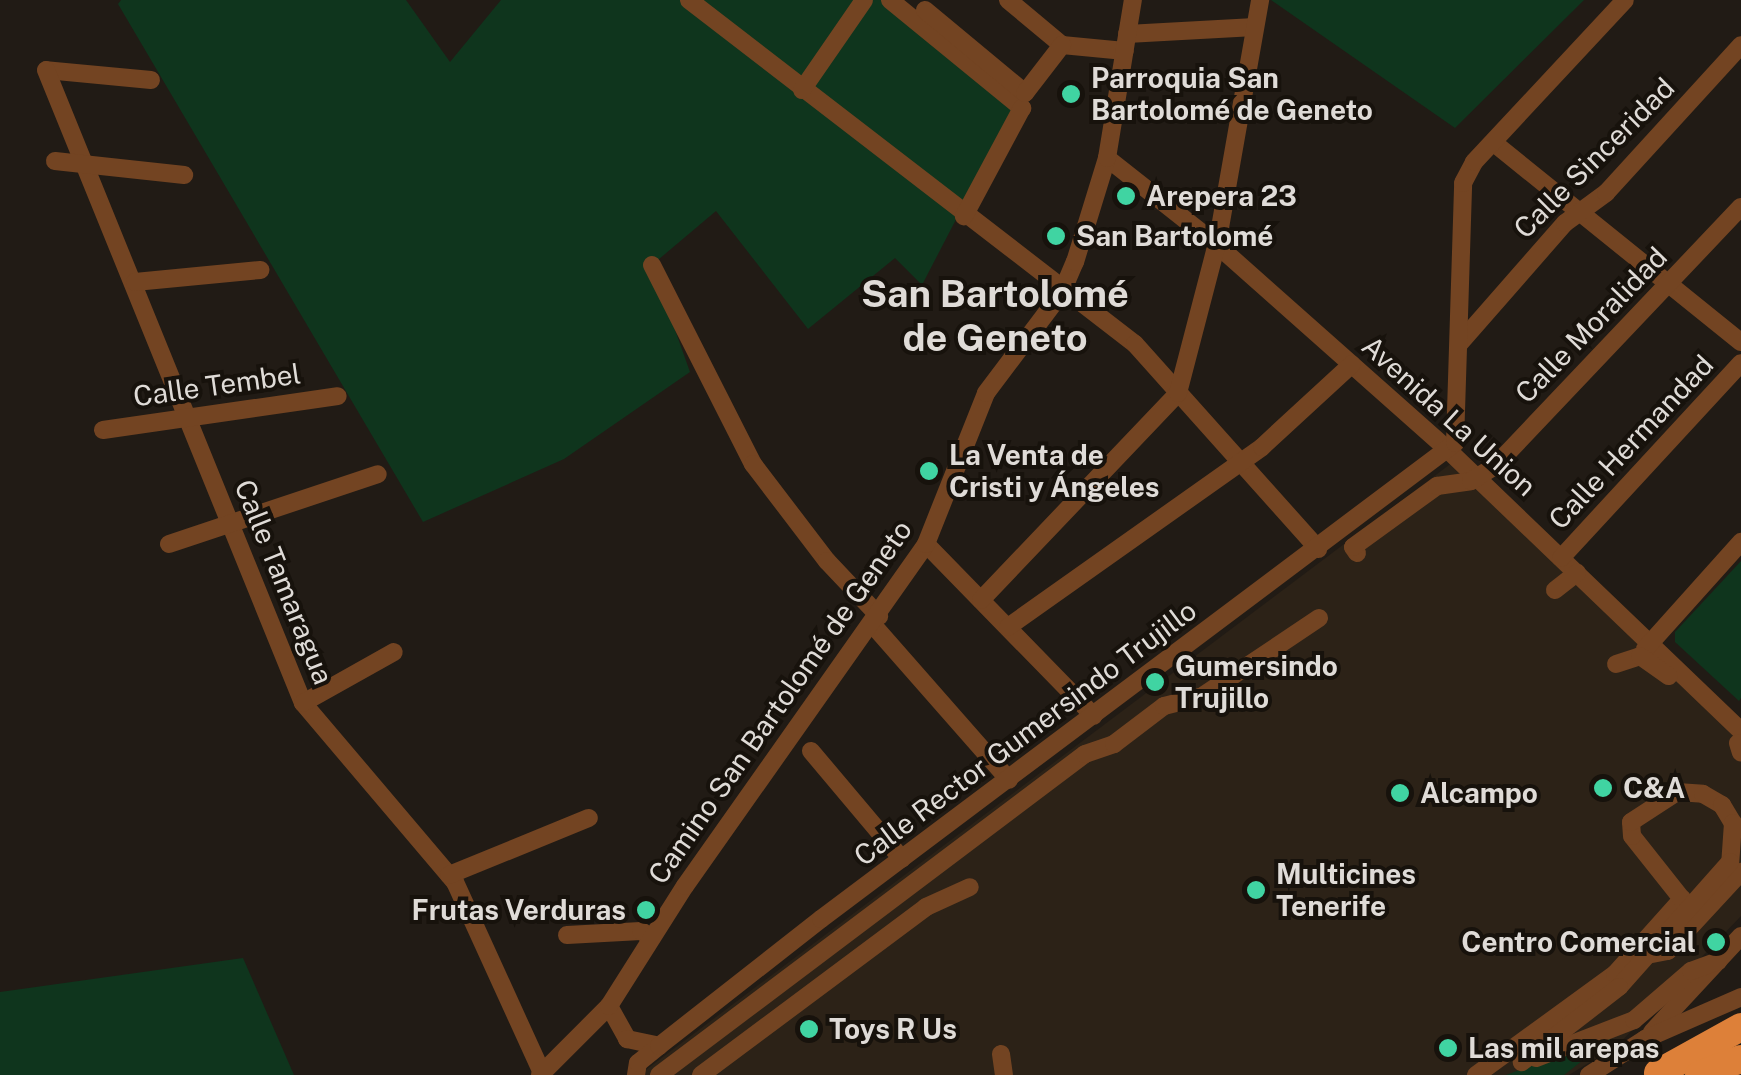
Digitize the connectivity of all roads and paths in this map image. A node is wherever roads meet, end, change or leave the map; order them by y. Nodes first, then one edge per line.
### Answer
1 (689, 0) edge
2 (864, 0) edge
3 (890, 0) edge
4 (1008, 0) edge
5 (1133, 0) edge
6 (1260, 0) edge
7 (1625, 0) edge
8 (925, 10) dead end
9 (1255, 27) junction
10 (1126, 42) junction
11 (1062, 45) junction
12 (1741, 45) edge
13 (151, 80) dead end
14 (802, 90) junction
15 (1494, 142) junction
16 (1108, 158) junction
17 (55, 162) dead end
18 (89, 166) junction
19 (184, 175) dead end
20 (1741, 207) edge
21 (1579, 213) junction
22 (964, 216) junction
23 (1216, 244) junction
24 (652, 265) dead end
25 (260, 270) dead end
26 (1458, 281) junction
27 (135, 282) junction
28 (1669, 285) junction
29 (1062, 292) junction
30 (1486, 309) junction
31 (1741, 342) edge
32 (1459, 344) junction
33 (1741, 363) edge
34 (1352, 364) junction
35 (1178, 393) junction
36 (338, 396) dead end
37 (188, 415) junction
38 (1457, 418) junction
39 (103, 430) dead end
40 (1432, 436) junction
41 (1453, 444) junction
42 (1241, 462) junction
43 (378, 474) dead end
44 (1476, 476) junction
45 (229, 522) junction
46 (1741, 542) edge
47 (170, 544) dead end
48 (926, 544) junction
49 (1318, 549) junction
50 (1357, 553) dead end
51 (1561, 558) junction
52 (1577, 573) junction
53 (1554, 590) dead end
54 (981, 600) junction
55 (1319, 618) dead end
56 (876, 620) junction
57 (1008, 626) junction
58 (1644, 649) junction
59 (394, 652) dead end
60 (1616, 664) dead end
61 (302, 703) junction
62 (1094, 716) junction
63 (1740, 743) edge
64 (812, 751) dead end
65 (1009, 780) junction
66 (589, 818) dead end
67 (902, 859) junction
68 (1741, 872) edge
69 (449, 875) junction
70 (970, 887) dead end
71 (567, 935) dead end
72 (1741, 936) edge
73 (651, 937) junction
74 (1647, 955) junction
75 (1718, 962) junction
76 (1741, 997) edge
77 (609, 1006) junction
78 (590, 1027) junction
79 (1741, 1028) edge
80 (627, 1039) junction
81 (1645, 1039) junction
82 (1741, 1045) edge
83 (658, 1046) junction
84 (1001, 1054) dead end
85 (1741, 1059) edge
86 (637, 1069) edge
87 (541, 1074) edge
88 (1655, 1074) edge
89 (659, 1075) edge
90 (702, 1075) edge
91 (1004, 1075) edge
92 (1476, 1075) edge
93 (1589, 1075) edge
94 (1699, 1075) edge

1 - 14 street
2 - 14 street
3 - 22 street
4 - 11 street
5 - 10 street, Camino San Bartolomé de Geneto
6 - 9 street
7 - 15 street
8 - 11 street
9 - 10 street
9 - 23 street
10 - 11 street
10 - 16 street, Camino San Bartolomé de Geneto
12 - 21 street, Calle Sinceridad
13 - 18 street, Calle Tamaragua
14 - 22 street
15 - 21 street
15 - 26 street
16 - 23 street, Avenida La Union
16 - 29 street, Camino San Bartolomé de Geneto
17 - 18 street
18 - 19 street
18 - 27 street, Calle Tamaragua
20 - 28 street, Calle Moralidad
21 - 28 street
21 - 30 street, Calle Sinceridad
22 - 29 street
23 - 34 street, Avenida La Union
23 - 35 street
24 - 56 street
25 - 27 street
26 - 30 street
26 - 32 street
27 - 37 street, Calle Tamaragua
28 - 31 street
28 - 44 street, Calle Moralidad
29 - 35 street
29 - 48 street, Camino San Bartolomé de Geneto
30 - 32 street, Calle Sinceridad
32 - 38 street
33 - 51 street, Calle Hermandad
34 - 40 street, Avenida La Union
34 - 42 street
35 - 42 street
35 - 54 street
36 - 37 street, Calle Tembel
37 - 39 street, Calle Tembel
37 - 45 street, Calle Tamaragua
38 - 40 street
38 - 41 street
40 - 41 street, Avenida La Union
41 - 44 street, Avenida La Union
41 - 49 street, Calle Rector Gumersindo Trujillo
42 - 49 street
42 - 57 street
43 - 45 street
44 - 50 street
44 - 51 street, Avenida La Union
45 - 47 street
45 - 61 street, Calle Tamaragua
46 - 58 street
48 - 54 street
48 - 56 street, Camino San Bartolomé de Geneto
49 - 62 street, Calle Rector Gumersindo Trujillo
51 - 52 street, Avenida La Union
52 - 53 street
52 - 58 street, Avenida La Union
54 - 57 street
55 - 89 street
56 - 65 street
56 - 73 street, Camino San Bartolomé de Geneto
57 - 62 street
58 - 60 street
58 - 63 street, Avenida La Union
59 - 61 street
61 - 69 street, Calle Tamaragua
62 - 65 street, Calle Rector Gumersindo Trujillo
64 - 67 street
65 - 67 street, Calle Rector Gumersindo Trujillo
66 - 69 street
67 - 83 street, Calle Rector Gumersindo Trujillo
68 - 74 street
69 - 87 street, Calle Tamaragua
70 - 90 street
71 - 73 street
72 - 75 street
73 - 77 street, Camino San Bartolomé de Geneto
74 - 75 street
74 - 92 street
75 - 81 street
76 - 81 street
77 - 78 street, Camino San Bartolomé de Geneto
77 - 80 street
78 - 80 street
78 - 87 street, Camino San Bartolomé de Geneto
79 - 88 highway
80 - 83 street
81 - 93 street
82 - 88 highway
83 - 86 street, Calle Rector Gumersindo Trujillo
84 - 91 street
85 - 94 highway

